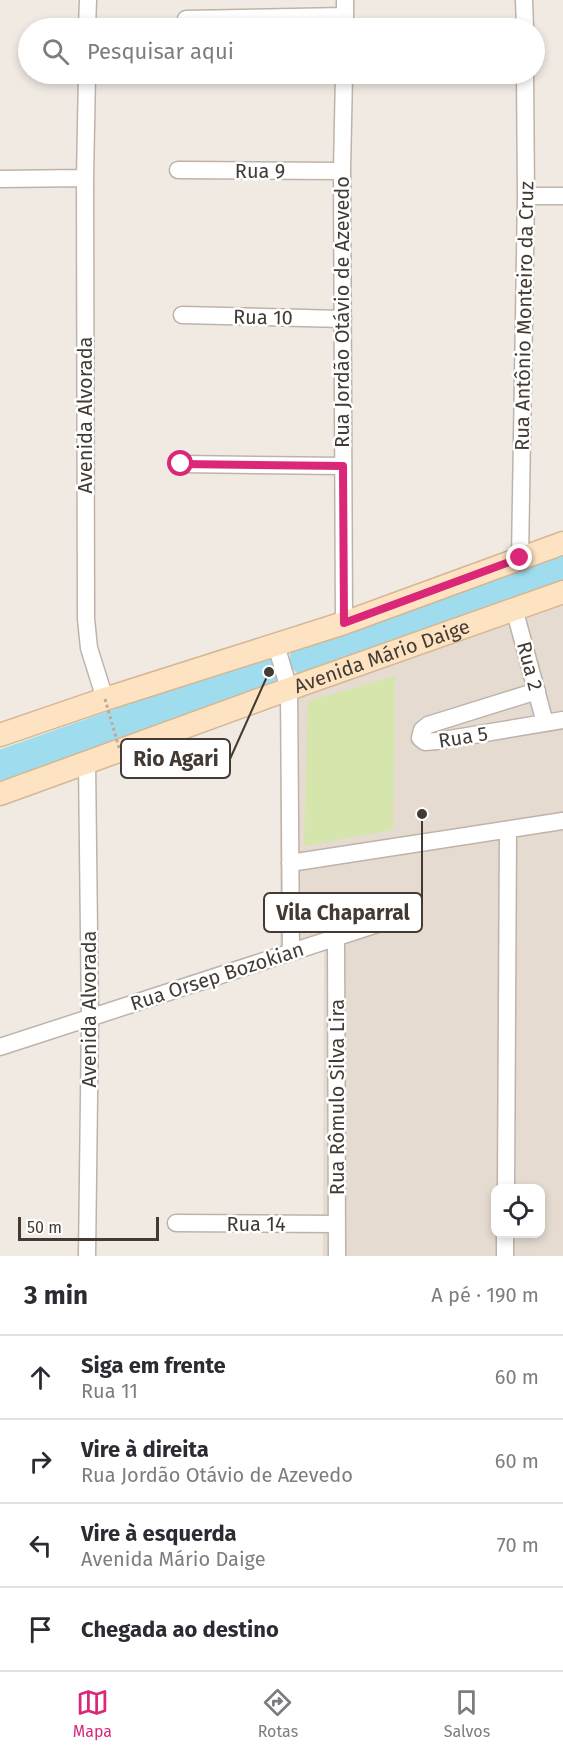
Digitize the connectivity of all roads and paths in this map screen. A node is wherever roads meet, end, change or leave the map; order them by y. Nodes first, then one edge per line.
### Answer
1 (88, 0) edge
2 (524, 0) edge
3 (345, 15) edge
4 (87, 18) edge
5 (226, 18) edge
6 (525, 18) edge
7 (87, 84) edge
8 (344, 84) edge
9 (525, 84) edge
10 (178, 170) dead end
11 (342, 171) junction
12 (85, 178) junction
13 (0, 179) edge
14 (526, 196) junction
15 (563, 196) edge
16 (182, 315) dead end
17 (343, 319) junction
18 (181, 464) dead end
19 (343, 466) junction
20 (563, 543) edge
21 (520, 558) junction
22 (563, 592) edge
23 (514, 608) junction
24 (344, 623) junction
25 (276, 645) junction
26 (289, 688) junction
27 (537, 692) junction
28 (105, 699) junction
29 (563, 720) edge
30 (545, 723) junction
31 (0, 735) edge
32 (120, 751) junction
33 (87, 762) junction
34 (0, 794) edge
35 (563, 821) edge
36 (508, 830) junction
37 (290, 863) junction
38 (399, 917) dead end
39 (336, 937) junction
40 (291, 952) junction
41 (90, 1018) junction
42 (0, 1047) edge
43 (506, 1184) edge
44 (176, 1223) dead end
45 (337, 1224) junction
46 (505, 1238) edge
47 (87, 1256) edge
48 (337, 1256) edge
49 (505, 1256) edge

1 - 4 street
2 - 6 street
3 - 5 street
7 - 12 street, Avenida Alvorada
8 - 11 street, Rua Jordão Otávio de Azevedo
9 - 14 street, Rua Antônio Monteiro da Cruz
10 - 11 street, Rua 9
11 - 17 street, Rua Jordão Otávio de Azevedo
12 - 13 street
12 - 28 street, Avenida Alvorada
14 - 15 street
14 - 21 street, Rua Antônio Monteiro da Cruz
16 - 17 street, Rua 10
17 - 19 street, Rua Jordão Otávio de Azevedo
18 - 19 street
19 - 24 street, Rua Jordão Otávio de Azevedo
20 - 21 street
21 - 24 street
22 - 23 street, Avenida Mário Daige
23 - 26 street, Avenida Mário Daige
23 - 27 street, Rua 2
24 - 25 street
25 - 26 street
25 - 28 street
26 - 32 street, Avenida Mário Daige
26 - 37 street
27 - 30 street, Rua 2
27 - 30 street, Rua 5
28 - 31 street
28 - 32 path, bridge
29 - 30 street, Rua 5
32 - 33 street, Avenida Mário Daige
33 - 34 street, Avenida Mário Daige
33 - 41 street, Avenida Alvorada
35 - 36 street
36 - 37 street
36 - 43 street
37 - 40 street
38 - 39 street, Rua Orsep Bozokian
39 - 40 street, Rua Orsep Bozokian
39 - 45 street, Rua Rômulo Silva Lira
40 - 41 street, Rua Orsep Bozokian
41 - 42 street, Rua Orsep Bozokian
41 - 47 street, Avenida Alvorada
44 - 45 street, Rua 14
45 - 48 street, Rua Rômulo Silva Lira
46 - 49 street

